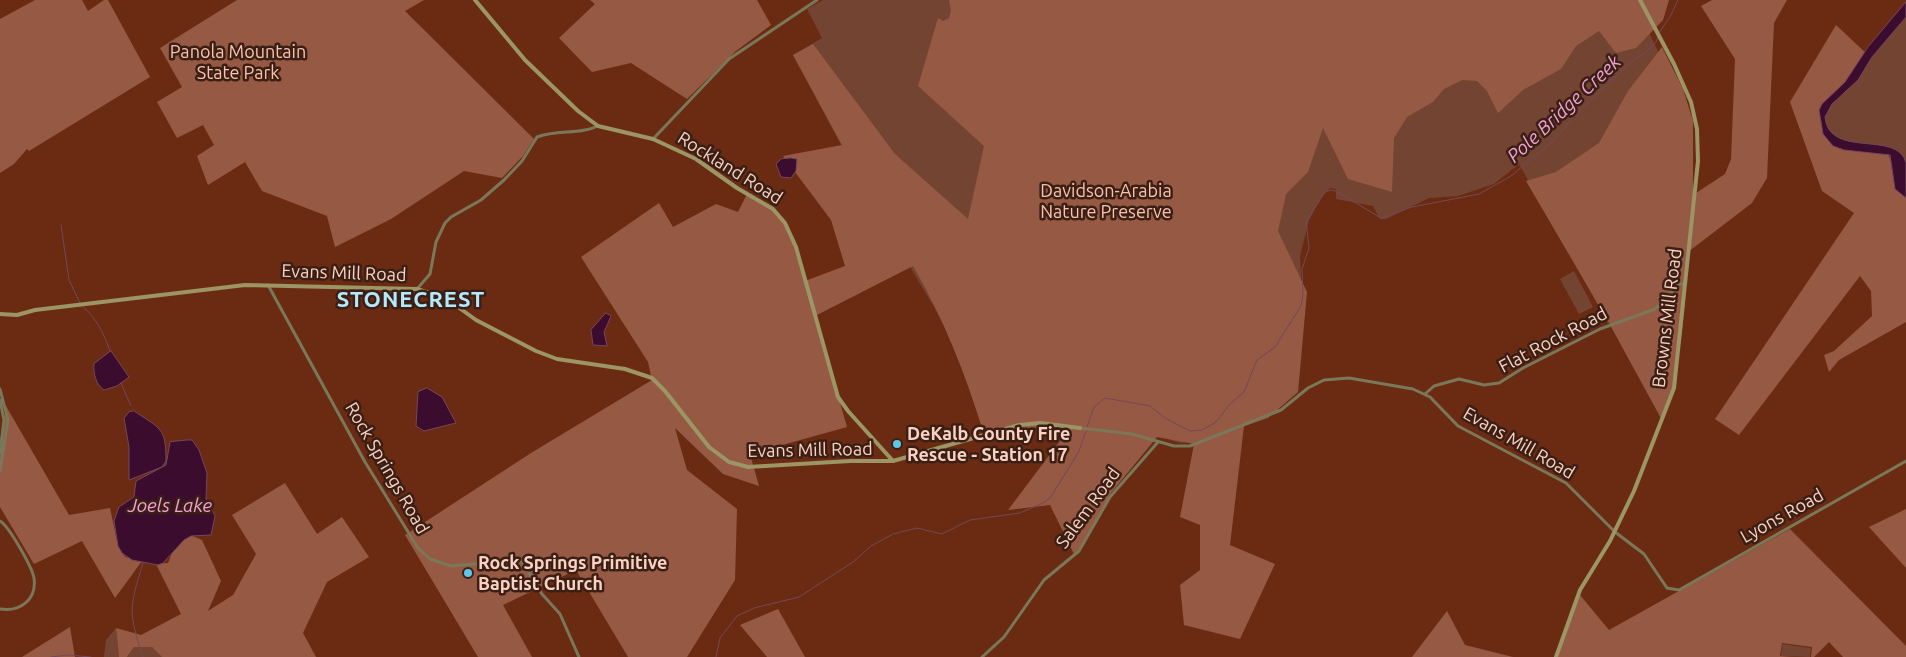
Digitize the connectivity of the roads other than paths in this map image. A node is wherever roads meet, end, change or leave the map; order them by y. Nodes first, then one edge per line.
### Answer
1 (475, 0) edge
2 (817, 0) edge
3 (1640, 0) edge
4 (598, 126) junction
5 (653, 139) junction
6 (267, 284) junction
7 (1685, 284) junction
8 (417, 289) junction
9 (0, 314) edge
10 (0, 390) edge
11 (1425, 394) junction
12 (0, 400) edge
13 (1080, 428) joint
14 (1158, 442) junction
15 (2, 445) edge
16 (1, 452) edge
17 (893, 461) junction
18 (1906, 461) edge
19 (0, 471) edge
20 (0, 521) edge
21 (1615, 532) junction
22 (1670, 589) joint
23 (0, 609) edge
24 (579, 657) edge
25 (982, 657) edge
26 (1556, 657) edge

1 - 4 main road, Rockland Road
2 - 5 street
3 - 7 main road, Browns Mill Road
4 - 5 main road, Rockland Road
4 - 8 street
5 - 17 main road, Rockland Road
6 - 8 main road, Evans Mill Road
6 - 9 main road, Evans Mill Road
6 - 24 street, Rock Springs Road
7 - 11 street, Flat Rock Road
7 - 21 main road, Browns Mill Road
8 - 17 main road, Evans Mill Road
10 - 15 street
11 - 14 street, Evans Mill Road
11 - 21 street, Evans Mill Road
12 - 15 street
13 - 14 street, Evans Mill Road
13 - 17 main road, Evans Mill Road
14 - 25 street, Salem Road
15 - 16 street
16 - 19 street
18 - 22 street, Lyons Road
20 - 23 street
21 - 22 street, Evans Mill Road
21 - 26 main road, Browns Mill Road

